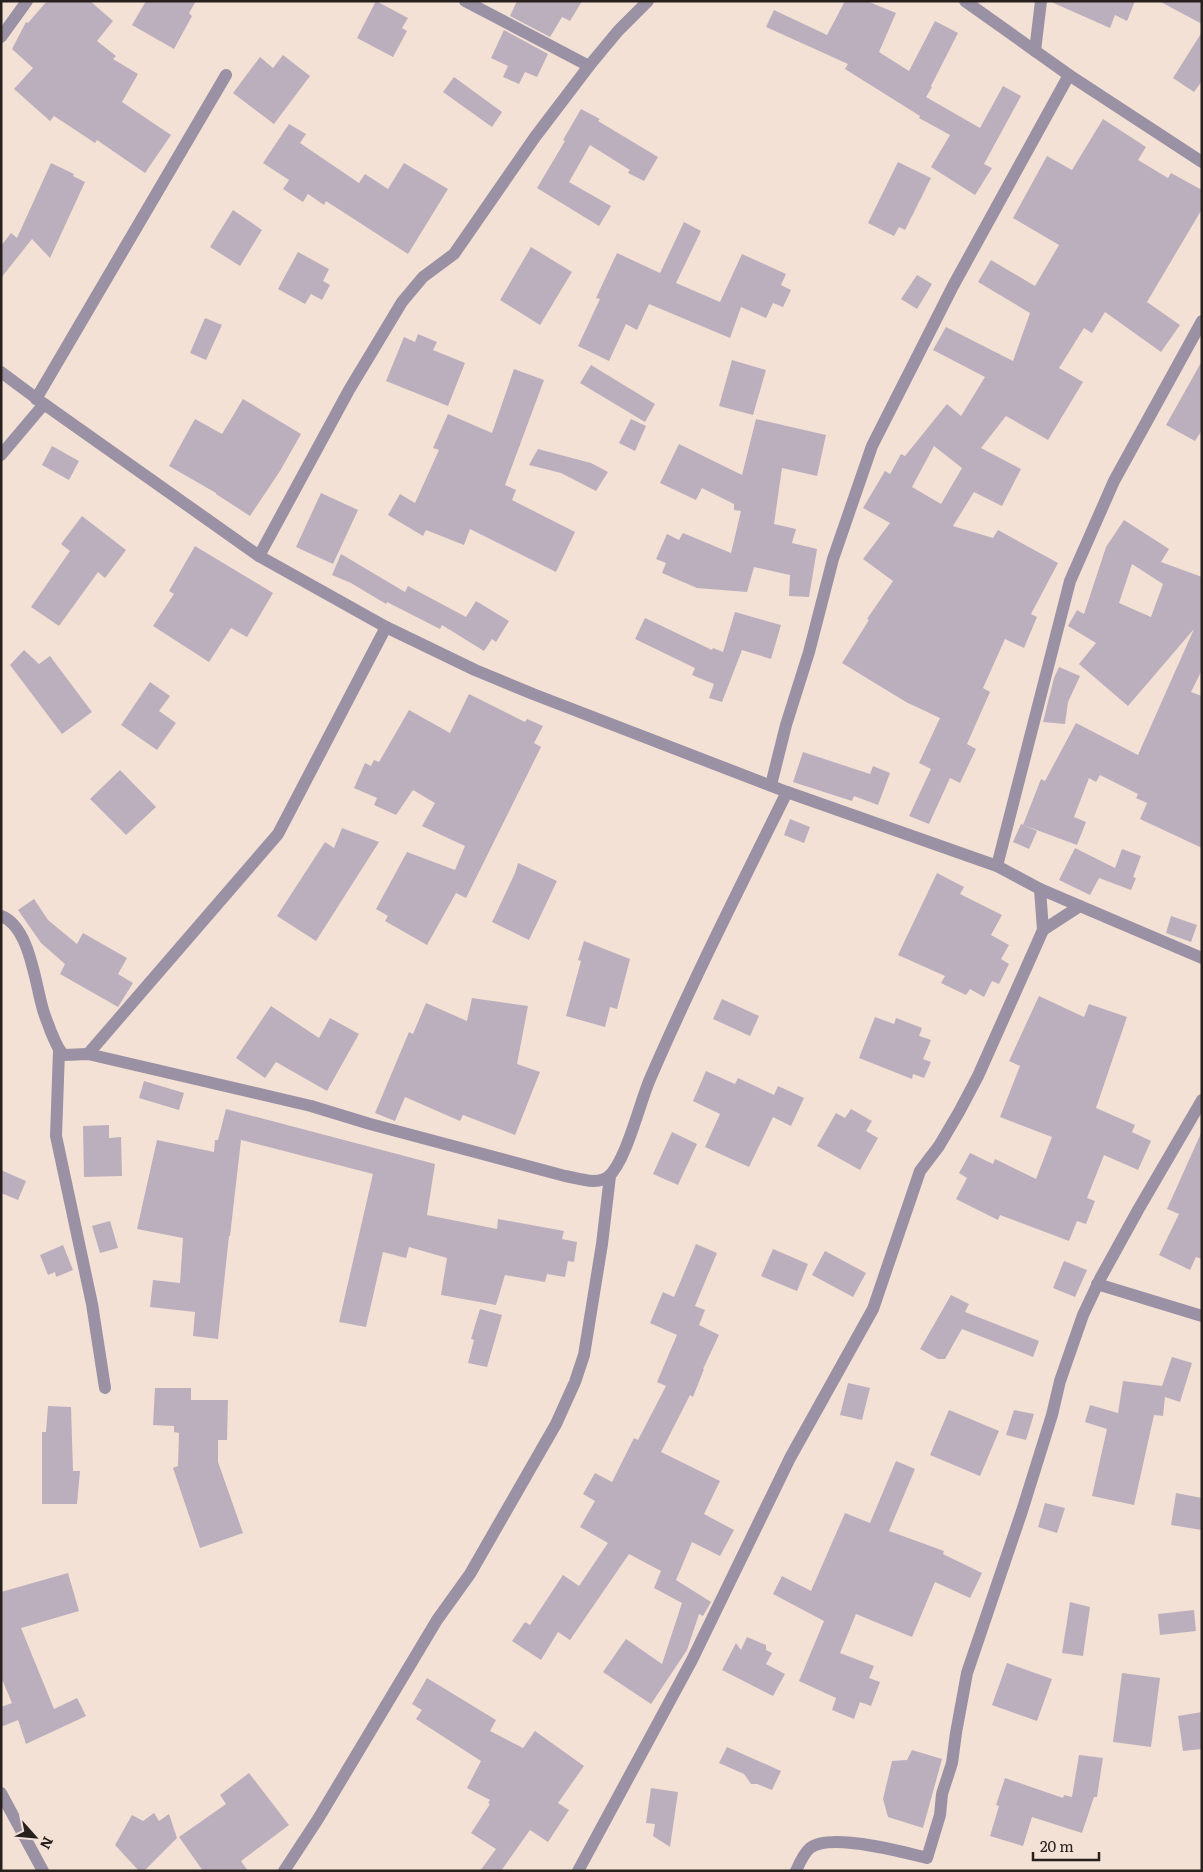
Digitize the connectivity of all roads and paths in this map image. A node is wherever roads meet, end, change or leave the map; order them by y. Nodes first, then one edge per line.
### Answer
1 (27, 1) edge
2 (465, 1) edge
3 (648, 1) edge
4 (965, 1) edge
5 (1041, 1) edge
6 (1, 37) edge
7 (1035, 51) junction
8 (589, 66) junction
9 (226, 75) dead end
10 (1070, 76) junction
11 (1202, 162) edge
12 (1202, 321) edge
13 (1, 372) edge
14 (40, 401) junction
15 (1, 454) edge
16 (259, 556) junction
17 (386, 627) junction
18 (771, 785) junction
19 (787, 792) junction
20 (997, 866) junction
21 (1040, 889) junction
22 (1080, 906) junction
23 (1, 916) edge
24 (1043, 930) junction
25 (1202, 958) edge
26 (60, 1051) junction
27 (88, 1054) junction
28 (1202, 1100) edge
29 (610, 1176) junction
30 (1097, 1284) junction
31 (1202, 1316) edge
32 (105, 1388) dead end
33 (1, 1793) edge
34 (43, 1871) edge
35 (284, 1871) edge
36 (578, 1871) edge
37 (796, 1871) edge

1 - 6 street
2 - 8 street
3 - 8 street
4 - 7 street
5 - 7 street
7 - 10 street
8 - 16 street
9 - 14 street
10 - 11 street
10 - 18 street
12 - 20 street
13 - 14 street
14 - 15 street
14 - 16 street
16 - 17 street
17 - 18 street
17 - 27 street
18 - 19 street
19 - 20 street
19 - 29 street
20 - 21 street
21 - 22 street
21 - 24 street
22 - 24 street
22 - 25 street
23 - 26 street
24 - 36 street
26 - 27 street
26 - 32 street
27 - 29 street
28 - 30 street
29 - 35 street
30 - 31 street
30 - 37 street
33 - 34 street

